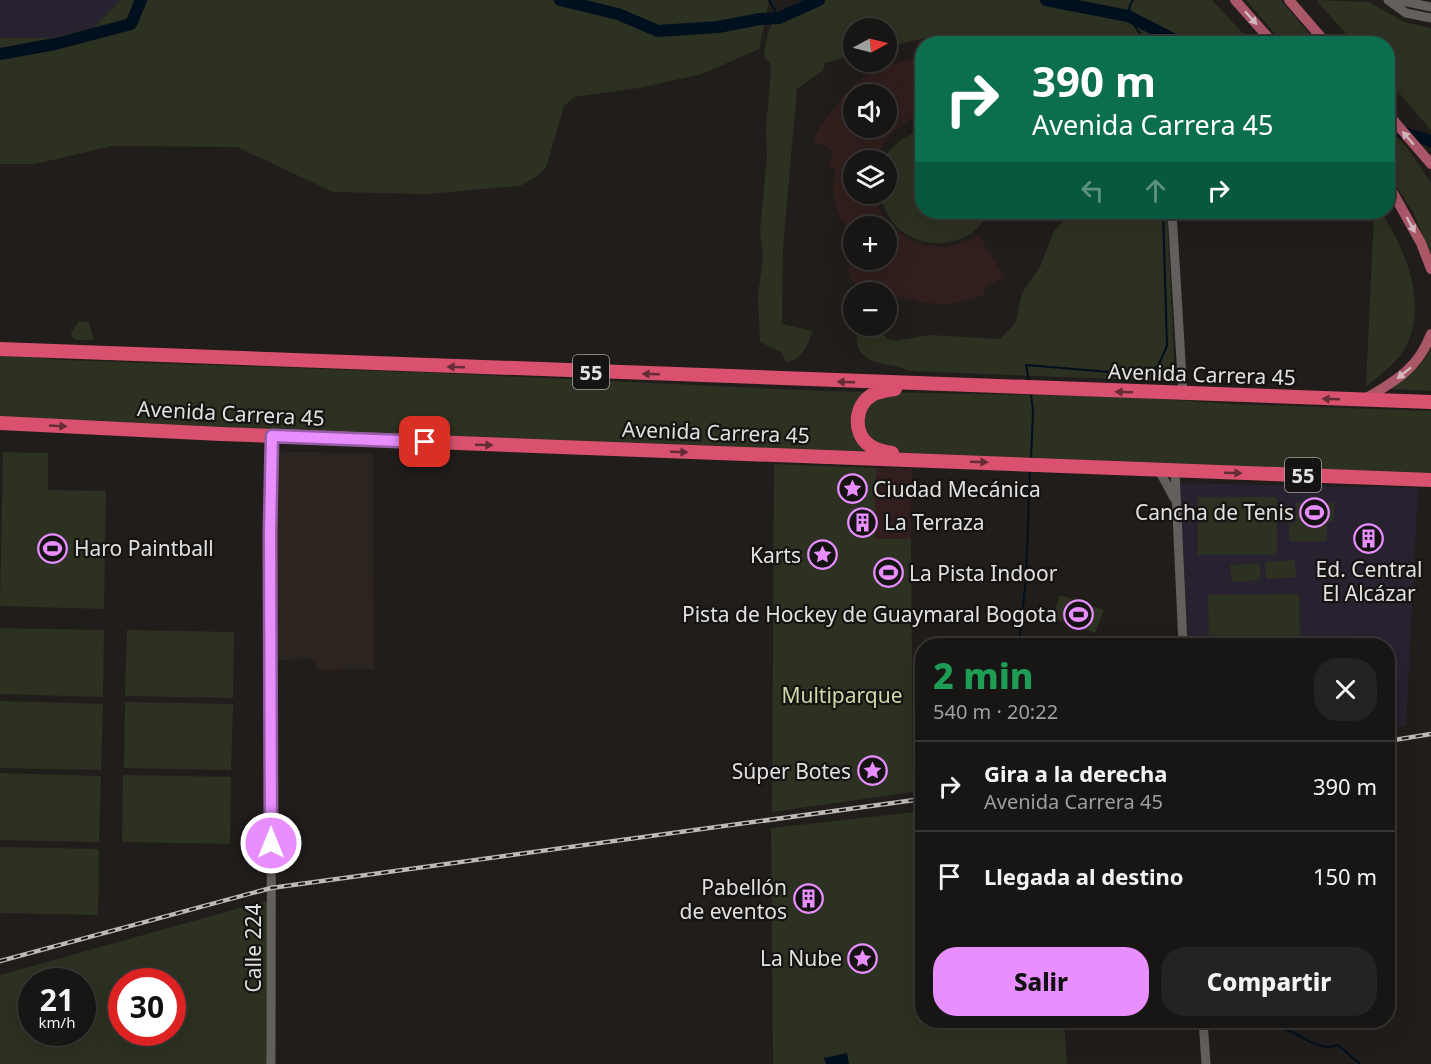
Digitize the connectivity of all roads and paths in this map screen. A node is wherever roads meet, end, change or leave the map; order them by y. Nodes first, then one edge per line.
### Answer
1 (1235, 0) edge
2 (1388, 0) edge
3 (1403, 1) edge
4 (1295, 3) edge
5 (1431, 7) edge
6 (1406, 13) junction
7 (1431, 18) edge
8 (1266, 36) edge
9 (1321, 36) edge
10 (1395, 122) edge
11 (1430, 163) edge
12 (1395, 197) edge
13 (1172, 219) edge
14 (1431, 269) edge
15 (1431, 334) edge
16 (0, 350) edge
17 (951, 386) junction
18 (1183, 394) junction
19 (1363, 400) junction
20 (1431, 402) edge
21 (0, 423) edge
22 (272, 436) junction
23 (942, 461) junction
24 (1159, 470) junction
25 (1175, 471) junction
26 (1431, 480) edge
27 (1175, 500) junction
28 (1183, 638) edge
29 (1204, 1028) edge
30 (271, 1064) edge
31 (1206, 1064) edge

1 -> 8 main road
2 - 6 street
3 - 5 street
3 - 6 street
4 - 9 main road
6 - 7 street
11 -> 10 main road
12 -> 14 main road
13 - 18 street
15 -> 19 main road
17 -> 16 highway, Avenida Carrera 45 / 55
18 -> 17 highway, Avenida Carrera 45 / 55
17 - 23 highway
19 -> 18 highway, Avenida Carrera 45 / 55
19 - 20 highway, Avenida Carrera 45 / 55
21 -> 22 highway, Avenida Carrera 45 / 55
22 -> 23 highway, Avenida Carrera 45 / 55
22 - 30 street, Calle 224
23 -> 24 highway, Avenida Carrera 45 / 55
24 - 25 highway, Avenida Carrera 45 / 55
24 - 27 street
25 -> 26 highway, Avenida Carrera 45 / 55
25 - 27 street
27 - 28 street
29 - 31 street

